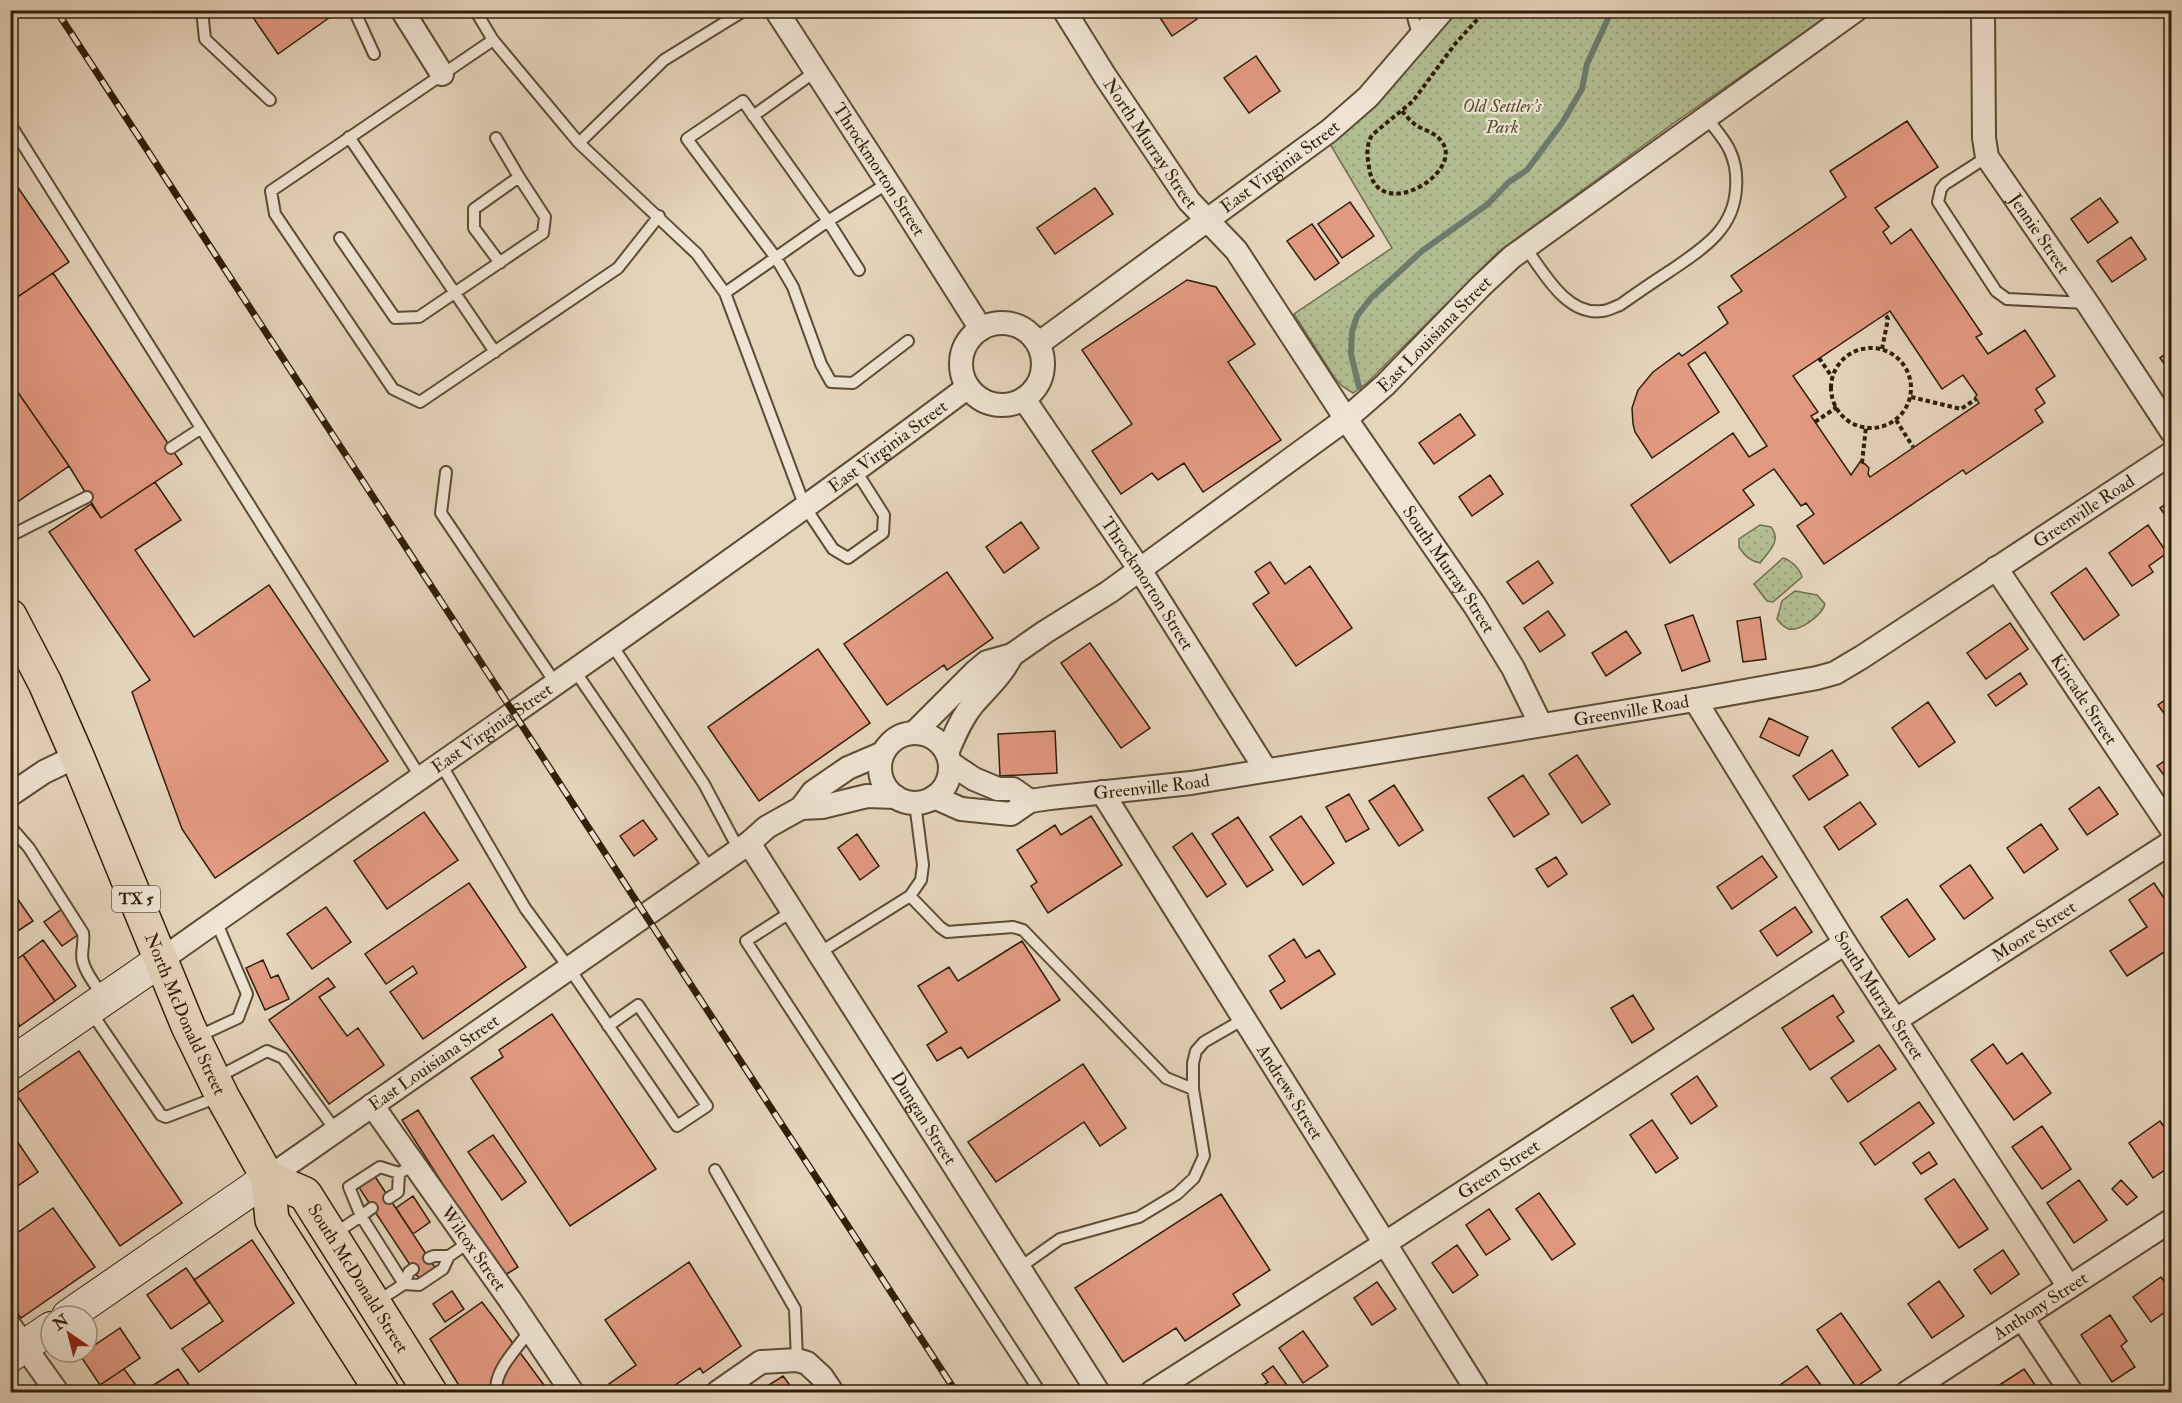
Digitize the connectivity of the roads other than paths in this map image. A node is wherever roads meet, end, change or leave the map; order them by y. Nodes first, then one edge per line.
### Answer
1 (202, 10) edge
2 (354, 10) edge
3 (402, 10) edge
4 (476, 10) edge
5 (745, 10) edge
6 (776, 10) edge
7 (1064, 10) edge
8 (1411, 10) edge
9 (1443, 10) edge
10 (1856, 10) edge
11 (1983, 10) edge
12 (1419, 38) junction
13 (493, 40) junction
14 (374, 54) dead end
15 (816, 72) junction
16 (442, 74) junction
17 (270, 100) dead end
18 (753, 116) junction
19 (1706, 117) junction
20 (10, 124) edge
21 (349, 137) junction
22 (496, 138) dead end
23 (579, 143) junction
24 (1987, 157) junction
25 (519, 177) junction
26 (888, 183) junction
27 (659, 216) junction
28 (1207, 220) junction
29 (828, 221) junction
30 (340, 238) dead end
31 (1526, 247) junction
32 (776, 258) junction
33 (500, 263) junction
34 (859, 270) dead end
35 (725, 293) junction
36 (455, 294) junction
37 (2088, 304) junction
38 (981, 329) junction
39 (908, 341) dead end
40 (1038, 344) junction
41 (495, 352) junction
42 (968, 387) junction
43 (1024, 399) junction
44 (1346, 419) junction
45 (200, 429) junction
46 (2172, 432) edge
47 (171, 448) dead end
48 (2172, 453) edge
49 (856, 471) junction
50 (446, 472) dead end
51 (87, 497) dead end
52 (805, 507) junction
53 (10, 536) edge
54 (1996, 568) junction
55 (1140, 570) junction
56 (10, 616) edge
57 (612, 645) junction
58 (1012, 655) junction
59 (575, 671) junction
60 (556, 684) junction
61 (1695, 700) junction
62 (1541, 725) junction
63 (915, 732) junction
64 (883, 753) junction
65 (77, 756) junction
66 (949, 758) junction
67 (441, 764) junction
68 (1266, 770) junction
69 (421, 778) junction
70 (1102, 792) junction
71 (10, 795) edge
72 (915, 799) junction
73 (1030, 801) junction
74 (801, 808) junction
75 (10, 826) edge
76 (2172, 830) edge
77 (2172, 842) edge
78 (744, 846) junction
79 (710, 869) junction
80 (910, 896) junction
81 (791, 912) junction
82 (216, 921) junction
83 (1845, 943) junction
84 (819, 953) junction
85 (161, 960) junction
86 (569, 968) junction
87 (97, 1004) junction
88 (1244, 1019) junction
89 (1896, 1020) junction
90 (608, 1026) junction
91 (194, 1038) junction
92 (10, 1064) edge
93 (218, 1088) junction
94 (1193, 1089) junction
95 (372, 1105) junction
96 (336, 1131) junction
97 (406, 1169) junction
98 (715, 1170) dead end
99 (268, 1178) junction
100 (389, 1198) dead end
101 (372, 1208) dead end
102 (360, 1216) junction
103 (2172, 1220) edge
104 (332, 1236) junction
105 (468, 1243) junction
106 (1384, 1244) junction
107 (449, 1256) junction
108 (429, 1258) dead end
109 (1018, 1268) junction
110 (413, 1269) dead end
111 (404, 1284) junction
112 (2069, 1287) junction
113 (85, 1304) edge
114 (374, 1304) junction
115 (2022, 1318) junction
116 (530, 1330) junction
117 (39, 1333) edge
118 (15, 1343) edge
119 (797, 1360) junction
120 (373, 1390) edge
121 (57, 1392) edge
122 (430, 1392) edge
123 (497, 1392) edge
124 (572, 1392) edge
125 (718, 1392) edge
126 (832, 1392) edge
127 (1040, 1392) edge
128 (1098, 1392) edge
129 (1152, 1392) edge
130 (1478, 1392) edge
131 (1908, 1392) edge
132 (2071, 1392) edge

1 - 17 lane
2 - 14 lane
3 - 16 street
4 - 13 lane
5 - 23 lane
6 - 15 street, Throckmorton Street
7 - 28 street, North Murray Street
8 - 12 lane
9 - 12 street, East Virginia Street
10 - 19 street, East Louisiana Street
11 - 24 street, Jennie Street
12 - 28 street, East Virginia Street
13 - 16 lane
13 - 23 lane
15 - 18 lane
15 - 26 street, Throckmorton Street
16 - 21 lane
18 - 29 lane
18 - 32 lane
19 - 31 street, East Louisiana Street
19 - 31 lane
20 - 45 lane
21 - 36 lane
21 - 41 lane
22 - 25 lane
23 - 27 lane
24 - 37 street, Jennie Street
24 - 37 lane
25 - 33 lane
25 - 33 lane
26 - 29 lane
26 - 38 street, Throckmorton Street
27 - 35 lane
27 - 41 lane
28 - 40 street, East Virginia Street
28 - 44 street, North Murray Street
29 - 32 lane
29 - 34 lane
30 - 36 lane
31 - 44 street, East Louisiana Street
32 - 35 lane
32 - 39 lane
33 - 36 lane
35 - 52 lane
36 - 41 lane
37 - 46 street, Jennie Street
38 - 40 street
38 - 42 street
40 - 43 street
42 - 43 street
42 - 49 street, East Virginia Street
43 - 55 street, Throckmorton Street
44 - 55 street, East Louisiana Street
44 - 62 street, South Murray Street
45 - 47 lane
45 - 69 lane
48 - 54 street, Greenville Road
49 - 52 street, East Virginia Street
49 - 52 lane
50 - 60 lane
51 - 53 lane
52 - 57 street, East Virginia Street
54 - 61 street, Greenville Road
54 - 76 street, Kincade Street
55 - 58 street, East Louisiana Street
55 - 68 street, Throckmorton Street
56 - 65 main road, North McDonald Street / TX 5
57 - 59 street, East Virginia Street
57 - 78 lane
58 - 63 street, East Louisiana Street
58 - 66 street, East Louisiana Street
59 - 60 street, East Virginia Street
59 - 79 lane
60 - 67 street, East Virginia Street
61 - 62 street, Greenville Road
61 - 83 street, South Murray Street
62 - 68 street, Greenville Road
63 - 64 street
63 - 66 street
64 - 72 street
64 - 74 street, East Louisiana Street
65 - 71 street
65 - 85 main road, North McDonald Street / TX 5
66 - 72 street
66 - 73 street
67 - 69 street, East Virginia Street
67 - 86 lane
68 - 70 street, Greenville Road
69 - 82 street, East Virginia Street
70 - 73 street, Greenville Road
70 - 88 street, Andrews Street
72 - 73 street, Greenville Road
72 - 74 street, East Louisiana Street
72 - 80 lane
74 - 78 street, East Louisiana Street
75 - 87 lane
77 - 89 street, Moore Street
78 - 79 street, East Louisiana Street
78 - 81 street, Dungan Street
79 - 86 street, East Louisiana Street
80 - 84 lane
80 - 94 lane
81 - 84 street, Dungan Street
81 - 127 lane
82 - 85 street, East Virginia Street
82 - 91 lane
83 - 89 street, South Murray Street
83 - 106 street, Green Street
84 - 109 street, Dungan Street
85 - 87 main road, East Virginia Street
85 - 91 main road, North McDonald Street / TX 5
86 - 90 lane
86 - 95 street, East Louisiana Street
87 - 92 main road, East Virginia Street
87 - 93 lane
88 - 94 lane
88 - 106 street, Andrews Street
89 - 112 street, South Murray Street
90 - 90 lane
91 - 93 main road, North McDonald Street / TX 5
93 - 96 lane
93 - 99 main road, North McDonald Street / TX 5
94 - 109 lane
95 - 96 street, East Louisiana Street
95 - 97 street, Wilcox Street
96 - 99 street, East Louisiana Street
97 - 100 lane
97 - 102 lane
97 - 105 street, Wilcox Street
98 - 119 lane
99 - 104 main road, South McDonald Street
99 - 113 main road, East Louisiana Street
99 - 120 main road, TX 5
101 - 102 lane
102 - 104 lane
102 - 111 lane
103 - 112 street, Anthony Street
104 - 114 main road, South McDonald Street
105 - 107 lane
105 - 116 street, Wilcox Street
106 - 129 street, Green Street
106 - 130 street, Andrews Street
107 - 108 lane
107 - 111 lane
109 - 128 street, Dungan Street
110 - 111 lane
111 - 114 lane
112 - 115 street, Anthony Street
114 - 122 main road, South McDonald Street
115 - 131 street, Anthony Street
115 - 132 street
116 - 123 lane
116 - 124 street, Wilcox Street
117 - 118 main road
118 - 121 street
119 - 125 street
119 - 126 street

